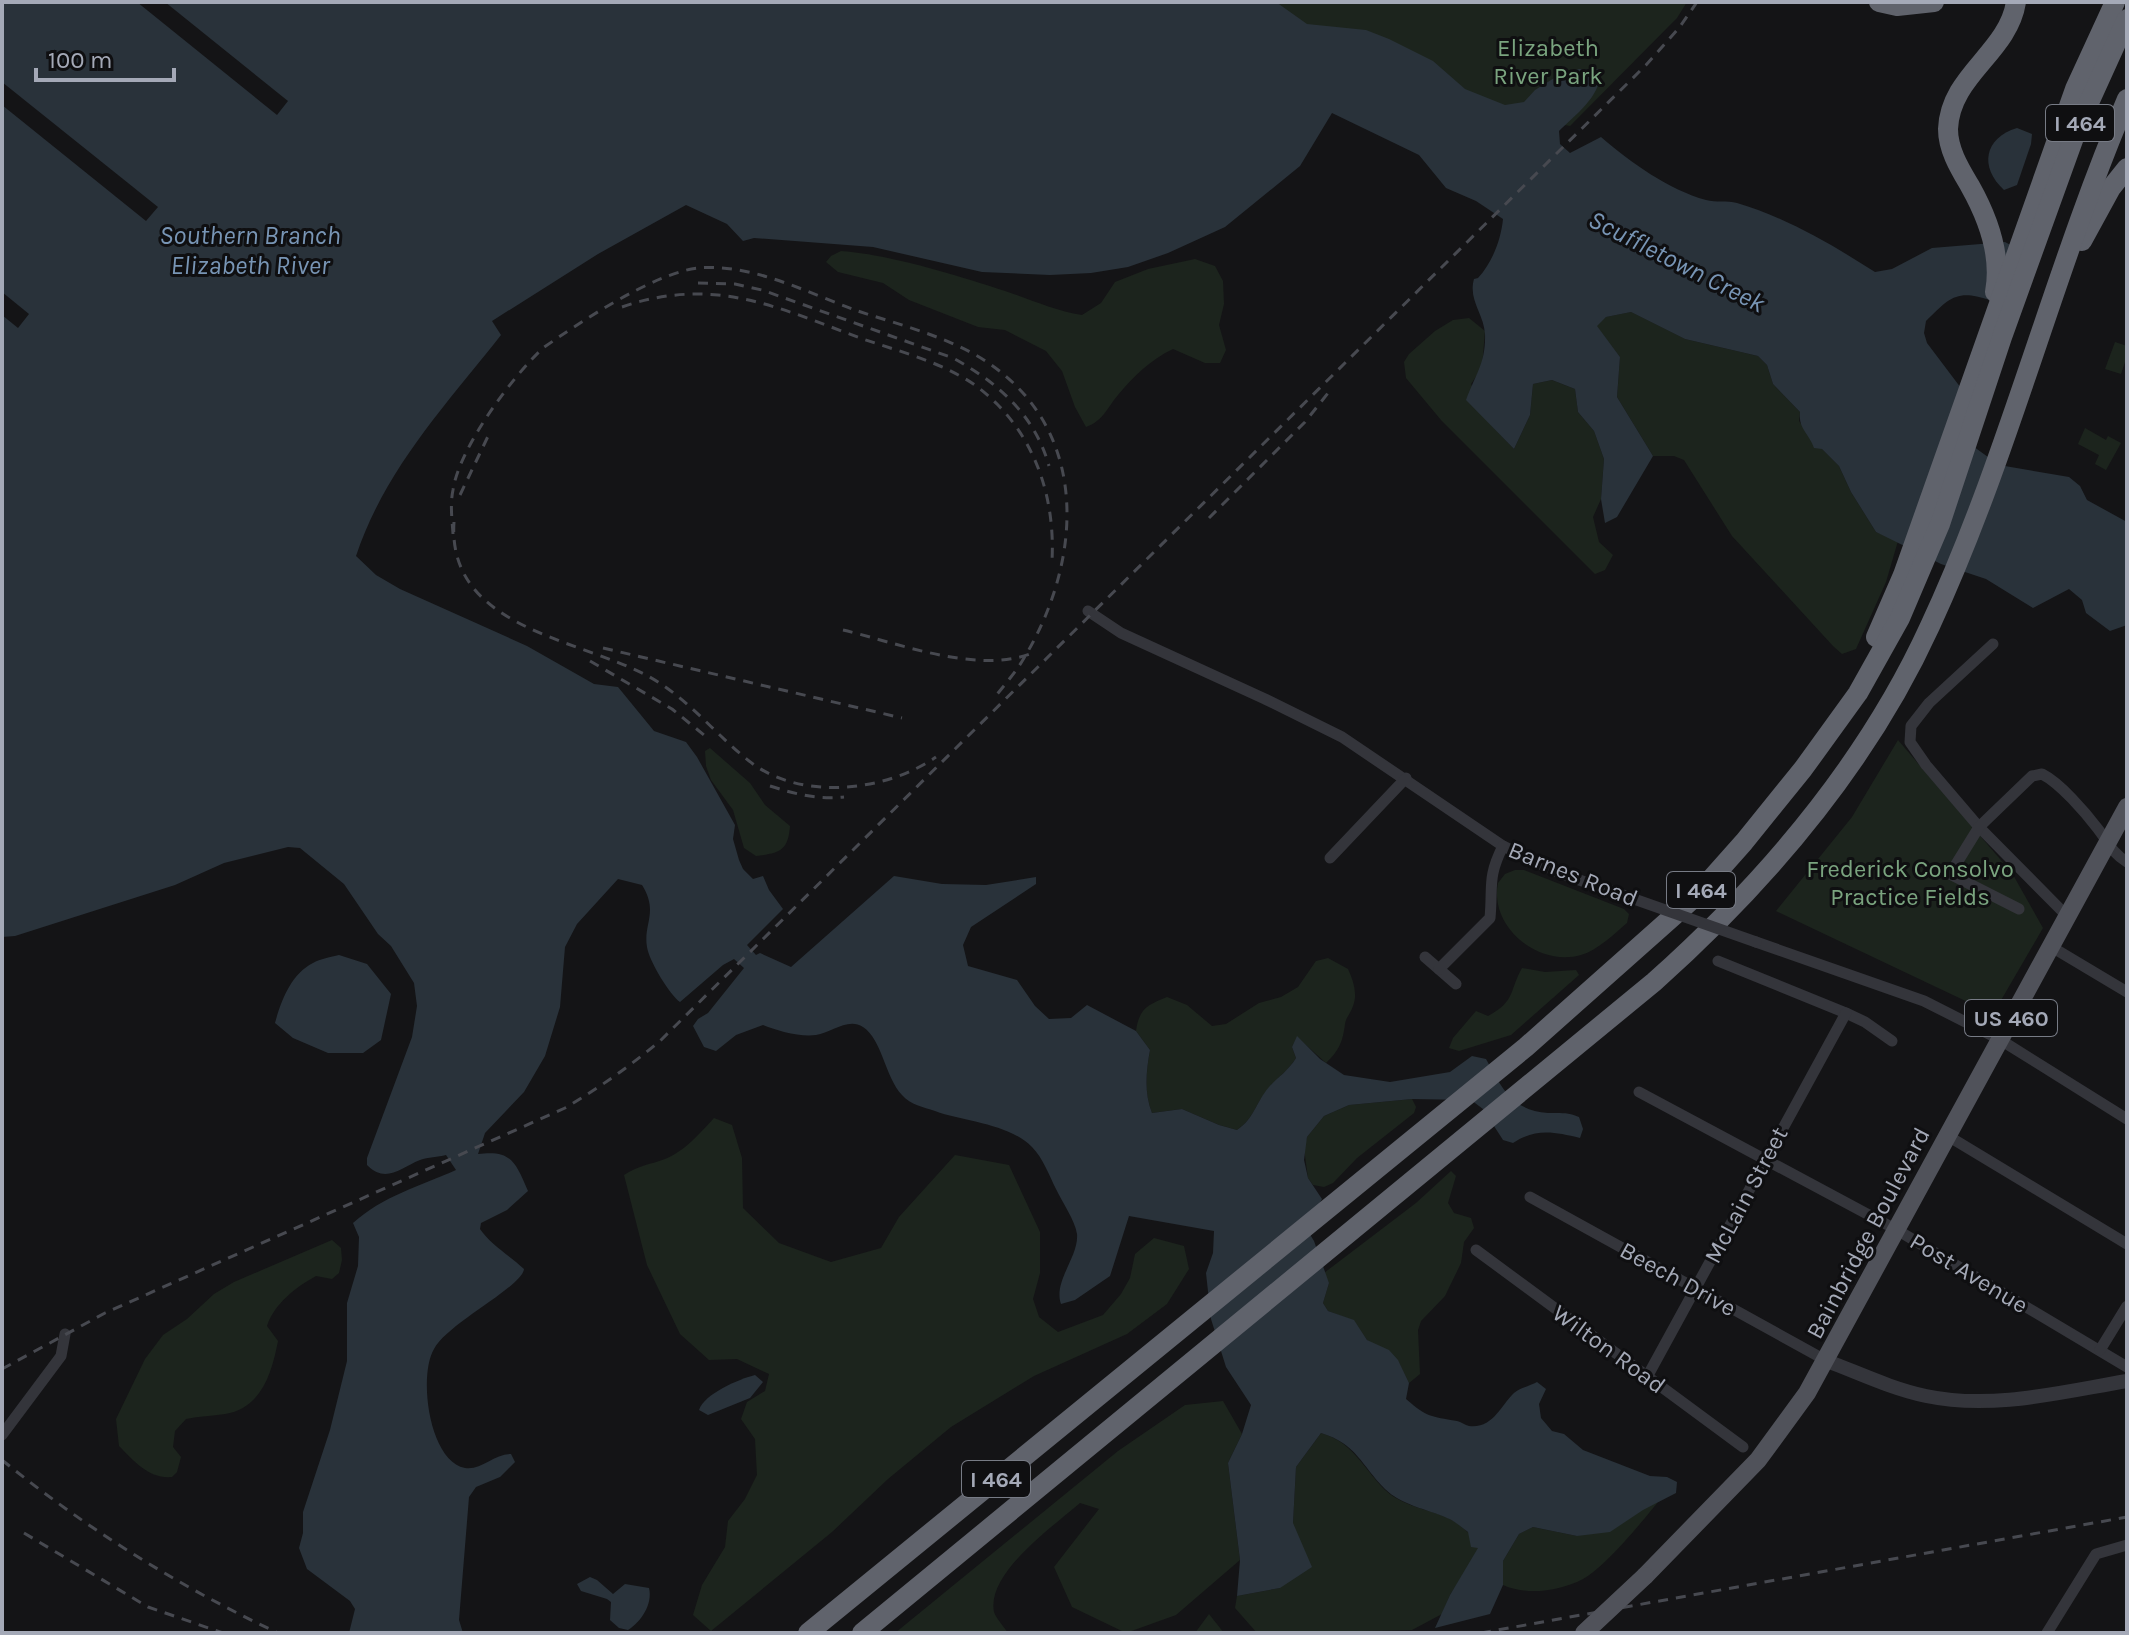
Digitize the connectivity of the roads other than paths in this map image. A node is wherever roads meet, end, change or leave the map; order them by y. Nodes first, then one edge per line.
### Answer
1 (1879, 2) edge
2 (1934, 2) edge
3 (2115, 2) edge
4 (2010, 8) edge
5 (2127, 19) edge
6 (2127, 99) edge
7 (2127, 168) edge
8 (2033, 228) junction
9 (2055, 290) junction
10 (1994, 335) junction
11 (1088, 611) dead end
12 (1993, 644) dead end
13 (1406, 778) junction
14 (2127, 807) edge
15 (1979, 827) junction
16 (2106, 843) junction
17 (1503, 846) junction
18 (1330, 858) dead end
19 (2127, 862) edge
20 (2019, 909) dead end
21 (2067, 916) junction
22 (2050, 946) junction
23 (1425, 957) dead end
24 (1718, 961) dead end
25 (1439, 969) junction
26 (1456, 984) dead end
27 (2127, 992) edge
28 (1846, 1013) junction
29 (1999, 1039) junction
30 (1892, 1041) dead end
31 (1639, 1092) dead end
32 (2127, 1119) edge
33 (1948, 1136) junction
34 (1765, 1159) junction
35 (1530, 1197) dead end
36 (1897, 1230) junction
37 (2127, 1244) edge
38 (1476, 1250) dead end
39 (1695, 1290) junction
40 (2127, 1306) edge
41 (65, 1334) dead end
42 (2100, 1350) junction
43 (1827, 1361) junction
44 (2127, 1367) edge
45 (1647, 1377) junction
46 (2127, 1381) edge
47 (2, 1435) edge
48 (1743, 1447) dead end
49 (2127, 1545) edge
50 (808, 1633) edge
51 (862, 1633) edge
52 (1584, 1633) edge
53 (2047, 1633) edge

1 - 2 highway
3 - 8 highway
4 - 10 highway
5 - 8 highway, I 464
6 - 9 highway, I 464
7 - 9 highway
8 - 10 highway, I 464
9 - 51 highway, I 464
10 - 50 highway, I 464
11 - 13 street, Barnes Road
12 - 15 street
13 - 17 street, Barnes Road
13 - 18 street
14 - 16 main road, Bainbridge Boulevard / US 460
15 - 16 street
15 - 20 street
15 - 21 street
16 - 19 street
16 - 21 main road, Bainbridge Boulevard / US 460
17 - 25 street
17 - 29 street, Barnes Road, bridge
21 - 22 main road, Bainbridge Boulevard / US 460
22 - 27 street
22 - 29 main road, Bainbridge Boulevard / US 460
23 - 25 street
24 - 28 street
25 - 26 street
28 - 30 street
28 - 34 street, McLain Street
29 - 32 street, Barnes Road
29 - 33 main road, Bainbridge Boulevard / US 460
31 - 34 street, Post Avenue
33 - 36 main road, Bainbridge Boulevard / US 460
33 - 37 street
34 - 36 street, Post Avenue
34 - 39 street, McLain Street
35 - 39 street, Beech Drive
36 - 42 street, Post Avenue
36 - 43 main road, Bainbridge Boulevard / US 460
38 - 45 street, Wilton Road
39 - 43 street, Beech Drive
39 - 45 street, McLain Street
40 - 42 street
41 - 47 street
42 - 44 street, Post Avenue
43 - 46 street
43 - 52 main road, Bainbridge Boulevard / US 460, bridge
45 - 48 street, Wilton Road
49 - 53 street

